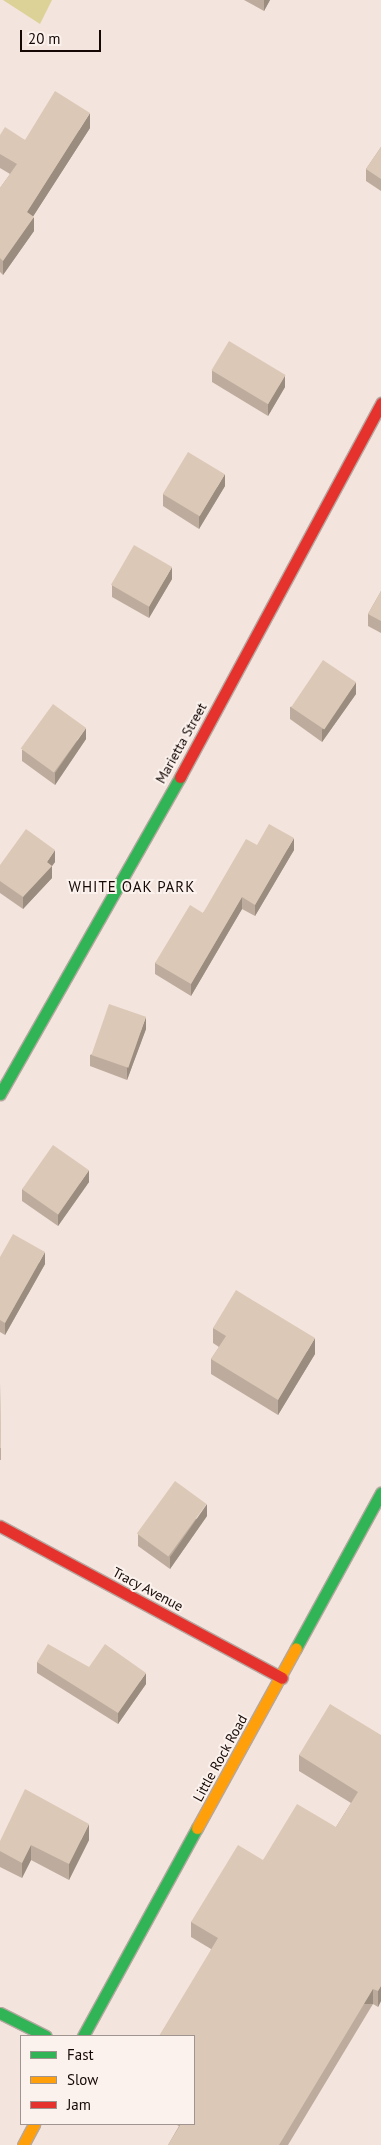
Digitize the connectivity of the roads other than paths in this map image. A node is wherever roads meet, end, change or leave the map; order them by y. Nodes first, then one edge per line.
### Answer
1 (381, 403) edge
2 (0, 1094) edge
3 (381, 1493) edge
4 (0, 1526) edge
5 (282, 1678) junction
6 (0, 2013) edge
7 (44, 2035) edge
8 (84, 2035) edge
9 (33, 2125) edge
10 (23, 2145) edge

1 - 2 street, Marietta Street
3 - 5 street, Little Rock Road
4 - 5 street, Tracy Avenue
5 - 8 street, Little Rock Road
6 - 7 street
9 - 10 street

